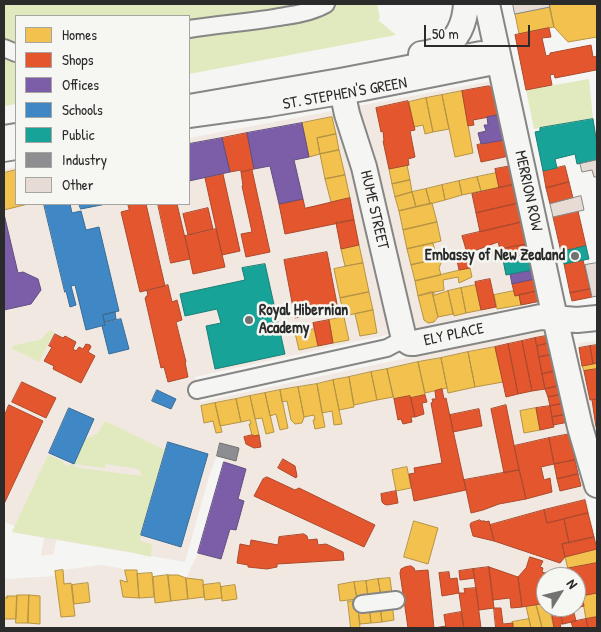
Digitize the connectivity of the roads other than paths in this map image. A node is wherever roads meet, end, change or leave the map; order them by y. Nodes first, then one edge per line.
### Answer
1 (326, 4) edge
2 (466, 4) edge
3 (487, 4) edge
4 (190, 29) edge
5 (500, 65) junction
6 (344, 85) junction
7 (190, 107) edge
8 (190, 119) edge
9 (555, 318) junction
10 (597, 318) edge
11 (404, 339) junction
12 (197, 390) dead end
13 (597, 485) edge
14 (396, 600) dead end
15 (362, 604) dead end

1 - 4 street
2 - 6 main road, ST. STEPHEN'S GREEN
3 - 5 main road
5 - 6 main road, ST. STEPHEN'S GREEN
5 - 9 main road, MERRION ROW
6 - 7 main road, ST. STEPHEN'S GREEN
6 - 8 street, ST. STEPHEN'S GREEN
6 - 11 main road, HUME STREET
9 - 10 main road, ELY PLACE
9 - 11 main road, ELY PLACE
9 - 13 main road, MERRION ROW
11 - 12 street, ELY PLACE
14 - 15 street

